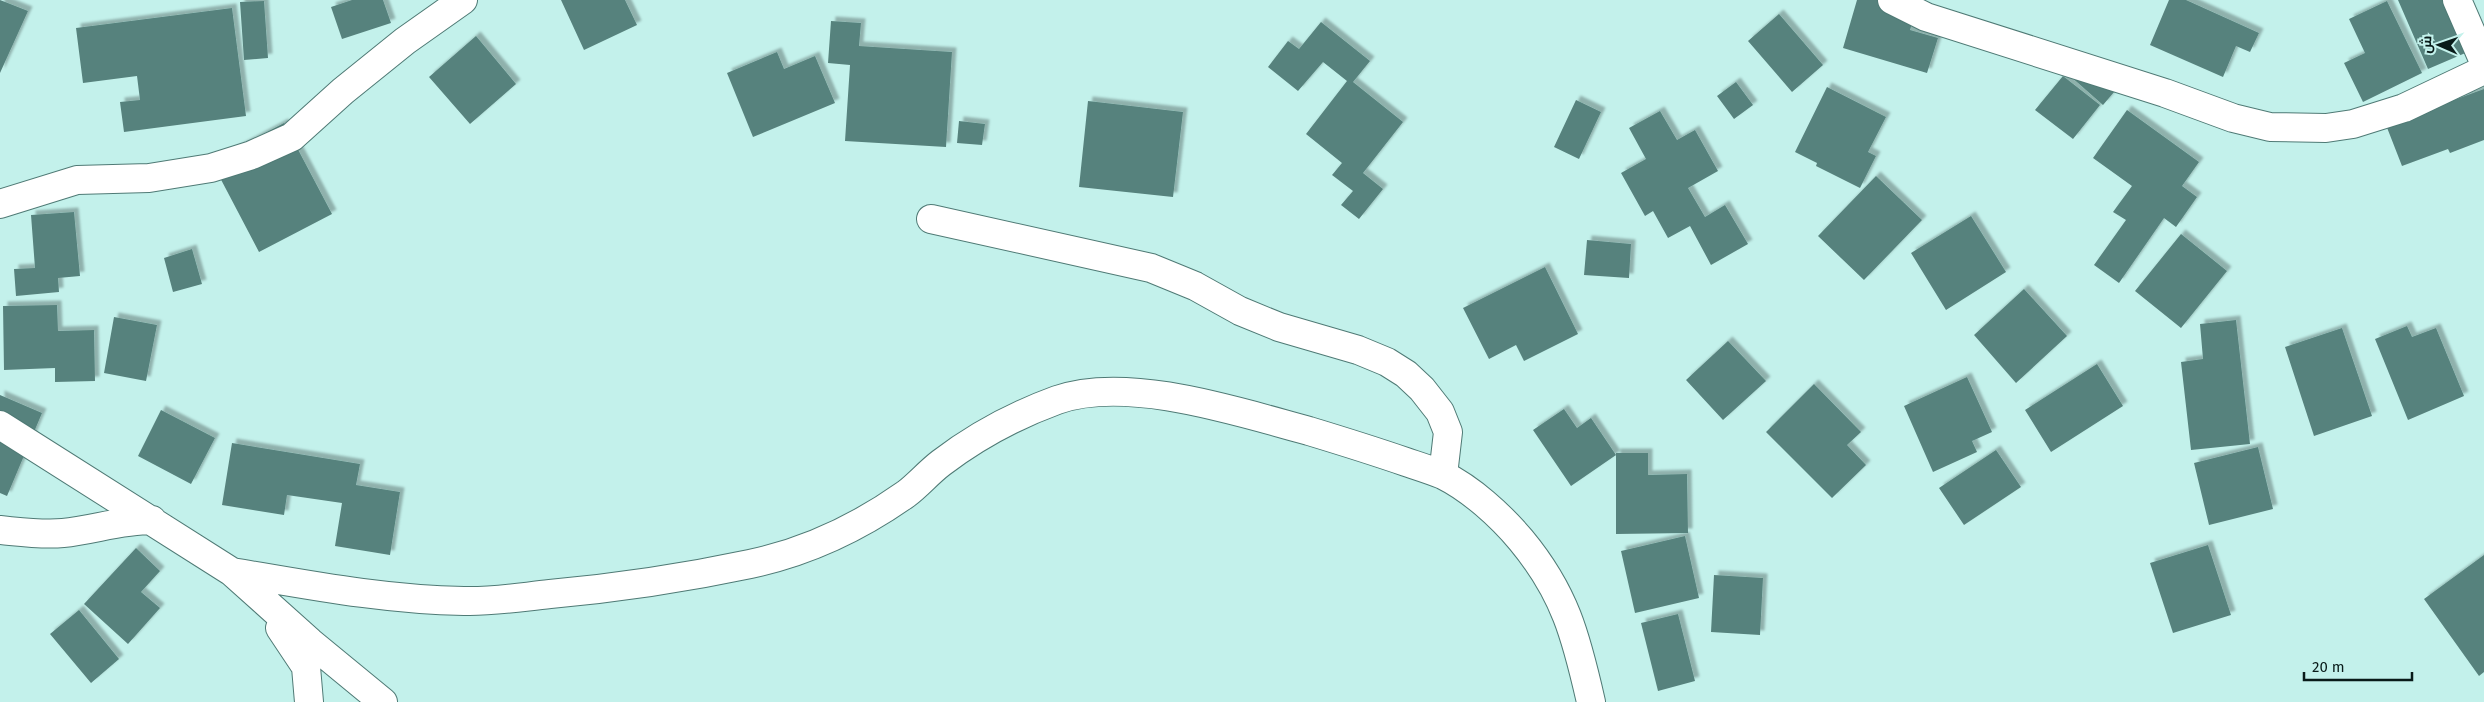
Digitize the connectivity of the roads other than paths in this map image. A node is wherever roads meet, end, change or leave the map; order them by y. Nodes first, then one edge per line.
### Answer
1 (463, 0) edge
2 (1892, 0) edge
3 (2457, 0) edge
4 (2484, 62) edge
5 (2484, 70) edge
6 (0, 204) edge
7 (931, 219) dead end
8 (0, 425) edge
9 (1442, 475) junction
10 (152, 520) junction
11 (0, 530) edge
12 (232, 572) junction
13 (259, 598) junction
14 (309, 702) edge
15 (383, 702) edge
16 (1591, 702) edge

1 - 6 street
2 - 5 street
3 - 4 street
7 - 9 street
8 - 10 street
9 - 12 street
9 - 16 street
10 - 11 street
10 - 12 street
12 - 13 street
13 - 14 street
13 - 15 street

